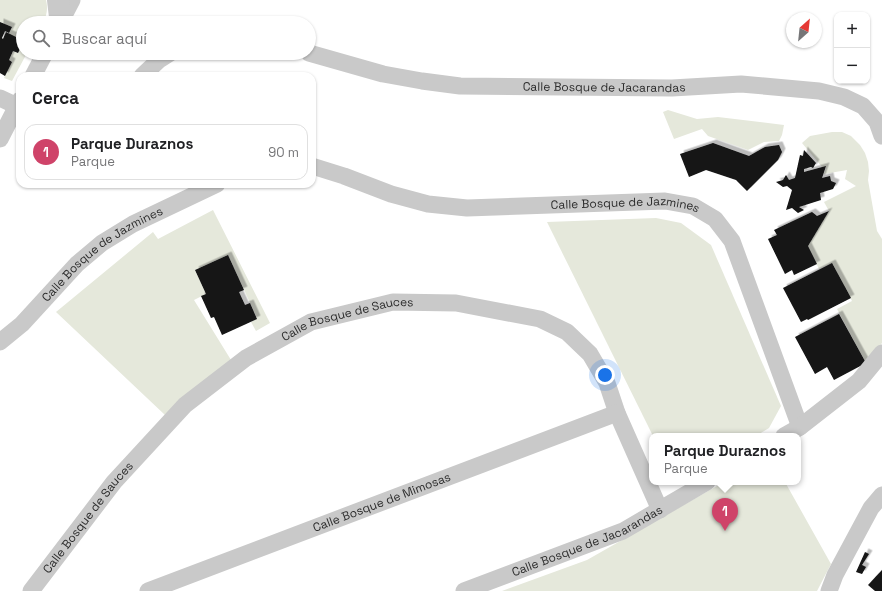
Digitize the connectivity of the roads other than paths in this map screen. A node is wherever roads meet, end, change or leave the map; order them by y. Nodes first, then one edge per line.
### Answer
1 (58, 0) edge
2 (72, 0) edge
3 (60, 16) edge
4 (64, 16) edge
5 (316, 55) edge
6 (41, 60) edge
7 (159, 60) edge
8 (35, 72) edge
9 (146, 72) edge
10 (0, 98) edge
11 (16, 111) edge
12 (16, 114) edge
13 (882, 136) edge
14 (0, 139) edge
15 (316, 167) edge
16 (209, 188) edge
17 (0, 342) edge
18 (882, 353) edge
19 (617, 413) junction
20 (800, 427) junction
21 (789, 433) edge
22 (702, 485) edge
23 (882, 495) edge
24 (660, 510) junction
25 (31, 591) edge
26 (148, 591) edge
27 (464, 591) edge
28 (829, 591) edge

1 - 3 street
2 - 4 street
5 - 13 street, Calle Bosque de Jacarandas
6 - 8 street
7 - 9 street
10 - 11 street
12 - 14 street
15 - 20 street, Calle Bosque de Jazmines
16 - 17 street, Calle Bosque de Jazmines
18 - 20 street
19 - 24 street, Calle Bosque de Sauces
19 - 25 street, Calle Bosque de Sauces
19 - 26 street, Calle Bosque de Mimosas
20 - 21 street
22 - 24 street, Calle Bosque de Jacarandas
23 - 28 street
24 - 27 street, Calle Bosque de Jacarandas

